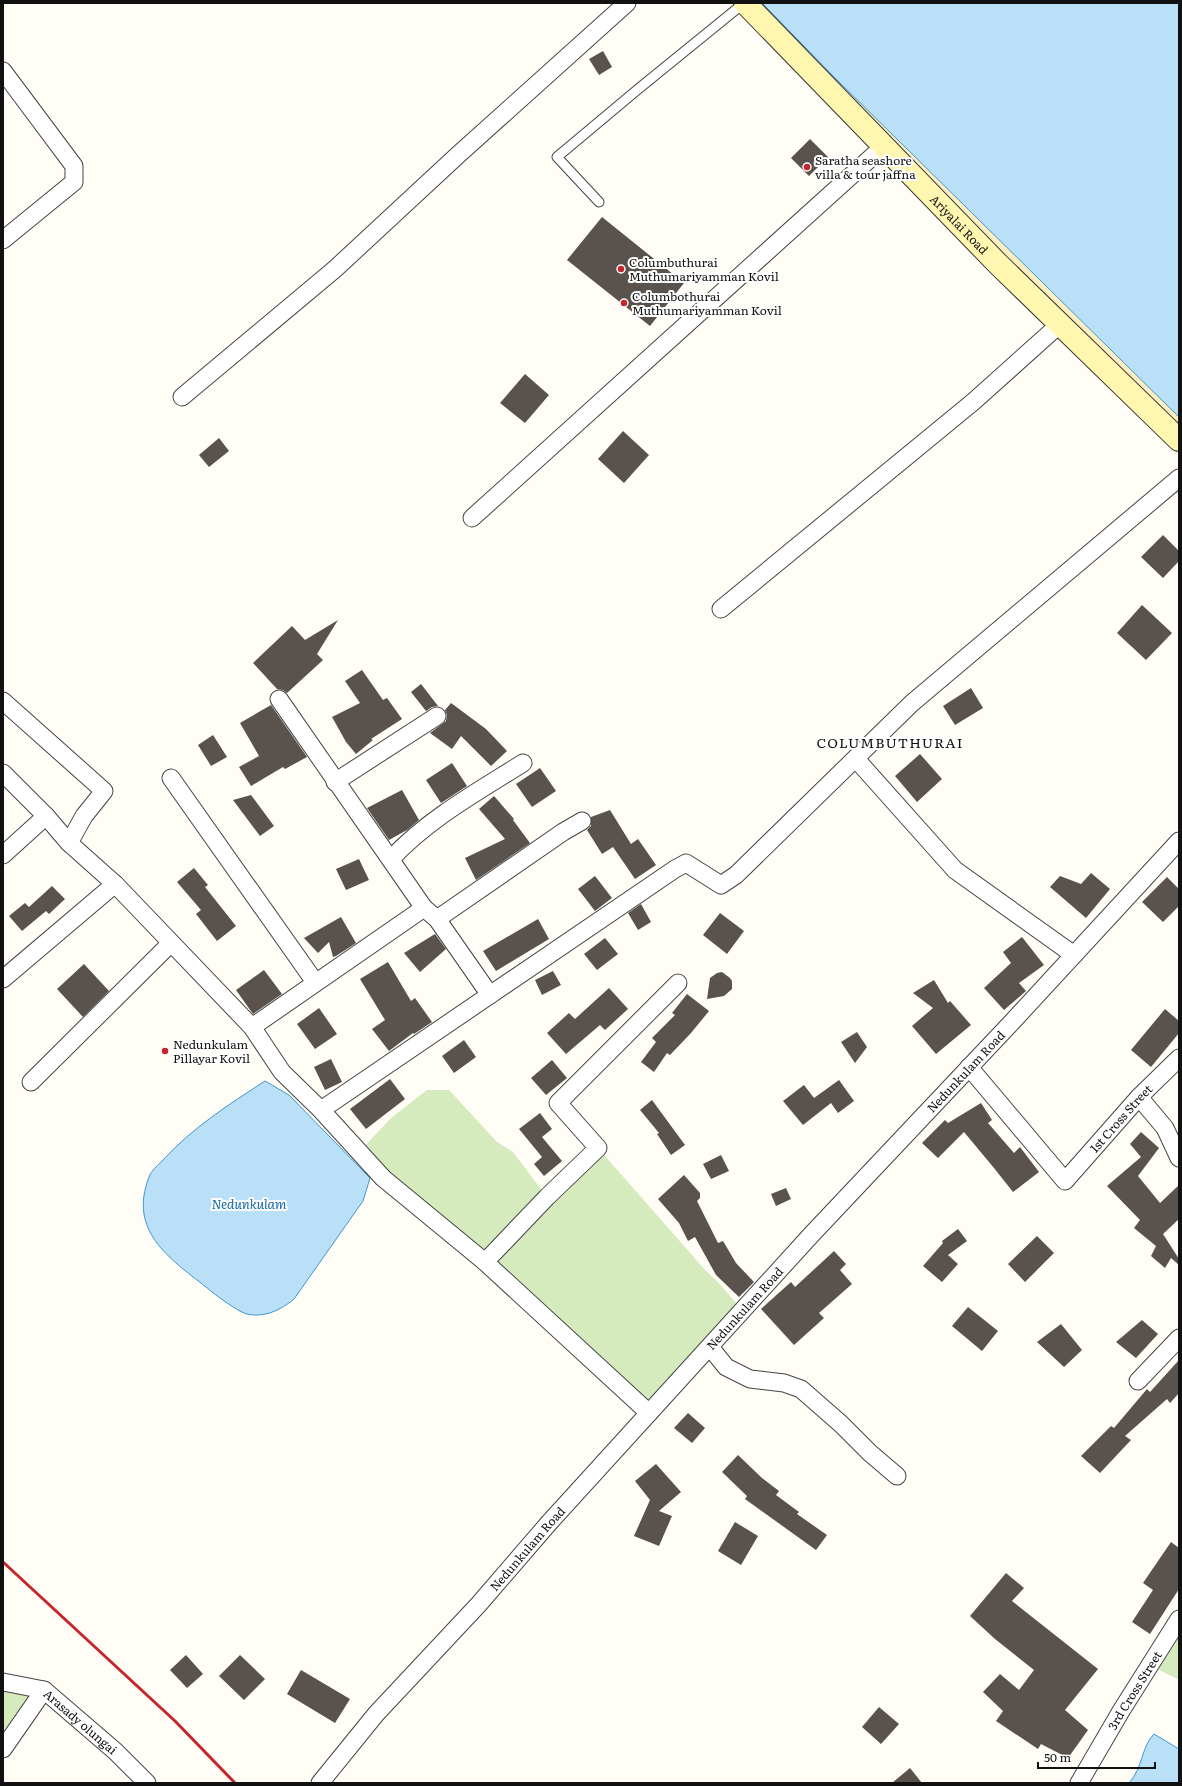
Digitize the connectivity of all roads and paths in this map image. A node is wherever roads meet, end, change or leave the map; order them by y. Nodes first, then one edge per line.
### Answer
1 (627, 3) edge
2 (744, 3) edge
3 (3, 71) edge
4 (884, 146) junction
5 (599, 202) dead end
6 (3, 240) edge
7 (1060, 324) junction
8 (182, 397) dead end
9 (1179, 440) edge
10 (1179, 478) edge
11 (472, 518) dead end
12 (721, 609) dead end
13 (279, 699) dead end
14 (3, 701) edge
15 (437, 716) dead end
16 (856, 759) junction
17 (523, 763) dead end
18 (3, 773) edge
19 (171, 778) dead end
20 (335, 782) junction
21 (46, 816) junction
22 (582, 821) dead end
23 (1179, 841) edge
24 (69, 843) junction
25 (3, 855) edge
26 (391, 859) junction
27 (115, 884) junction
28 (424, 908) junction
29 (437, 919) junction
30 (171, 942) junction
31 (1074, 955) junction
32 (3, 978) edge
33 (315, 982) junction
34 (678, 983) dead end
35 (490, 995) junction
36 (252, 1027) junction
37 (1179, 1058) edge
38 (968, 1067) junction
39 (31, 1082) dead end
40 (1139, 1097) junction
41 (321, 1110) junction
42 (1179, 1158) edge
43 (485, 1262) junction
44 (1179, 1338) edge
45 (710, 1347) junction
46 (1138, 1381) dead end
47 (649, 1413) junction
48 (897, 1476) dead end
49 (1179, 1619) edge
50 (3, 1682) edge
51 (44, 1690) junction
52 (3, 1749) edge
53 (147, 1783) edge
54 (320, 1783) edge
55 (1079, 1783) edge

1 - 8 street
2 - 4 street, Ariyalai Road
2 - 5 lane
3 - 6 street
4 - 7 street, Ariyalai Road
4 - 11 street
7 - 9 street, Ariyalai Road
7 - 12 street
10 - 16 street
13 - 20 street
14 - 24 street
15 - 20 street
16 - 31 street
16 - 35 street
17 - 26 street
18 - 21 street
19 - 33 street
20 - 26 street
21 - 24 street
21 - 25 street
22 - 29 street
23 - 31 street, Nedunkulam Road
24 - 27 street
26 - 28 street
27 - 30 street
27 - 32 street
28 - 29 street
28 - 33 street
29 - 35 street
30 - 36 street
30 - 39 street
31 - 38 street, Nedunkulam Road
33 - 36 street
34 - 43 street
35 - 41 street
36 - 41 street
37 - 40 street, 1st Cross Street
38 - 40 street, 1st Cross Street
38 - 45 street, Nedunkulam Road
40 - 42 street
41 - 43 street
43 - 47 street
44 - 46 street
45 - 47 street, Nedunkulam Road
45 - 48 street
47 - 54 street, Nedunkulam Road
49 - 55 street, 3rd Cross Street
50 - 51 street, Arasady olungai
51 - 52 street
51 - 53 street, Arasady olungai

